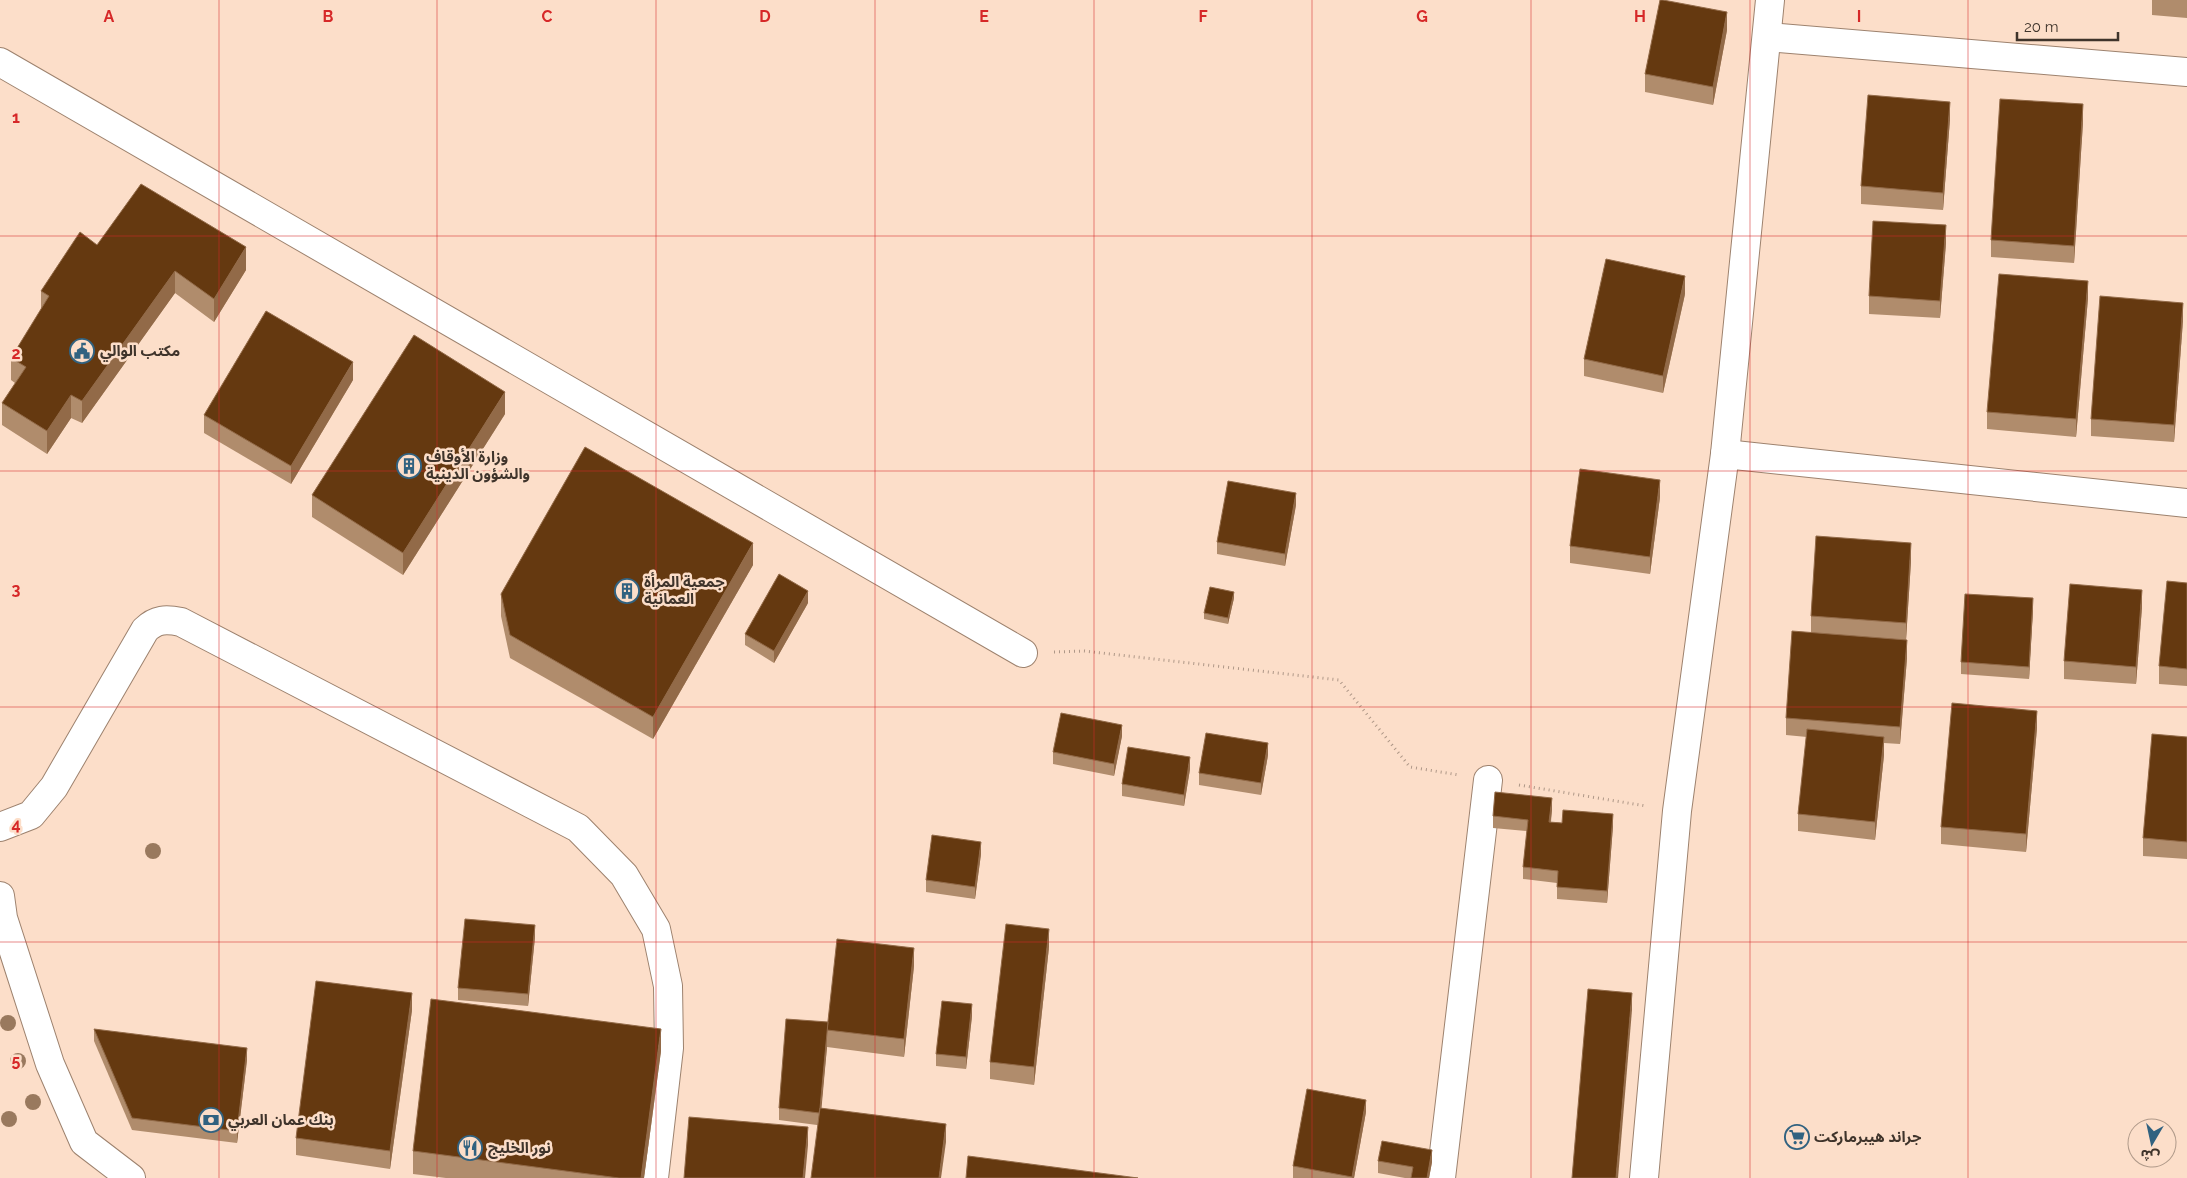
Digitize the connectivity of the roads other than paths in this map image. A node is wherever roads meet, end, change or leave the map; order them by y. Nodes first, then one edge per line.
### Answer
1 (1770, 0) edge
2 (1768, 37) junction
3 (0, 62) edge
4 (2187, 72) edge
5 (1724, 454) junction
6 (2187, 503) edge
7 (1023, 653) road end
8 (1488, 780) road end
9 (0, 827) edge
10 (0, 896) edge
11 (131, 1178) edge
12 (654, 1178) edge
13 (1440, 1178) edge
14 (1644, 1178) edge

1 - 2 street
2 - 4 street
2 - 5 street
3 - 7 street
5 - 6 street
5 - 14 street
8 - 13 street
9 - 12 street
10 - 11 street

